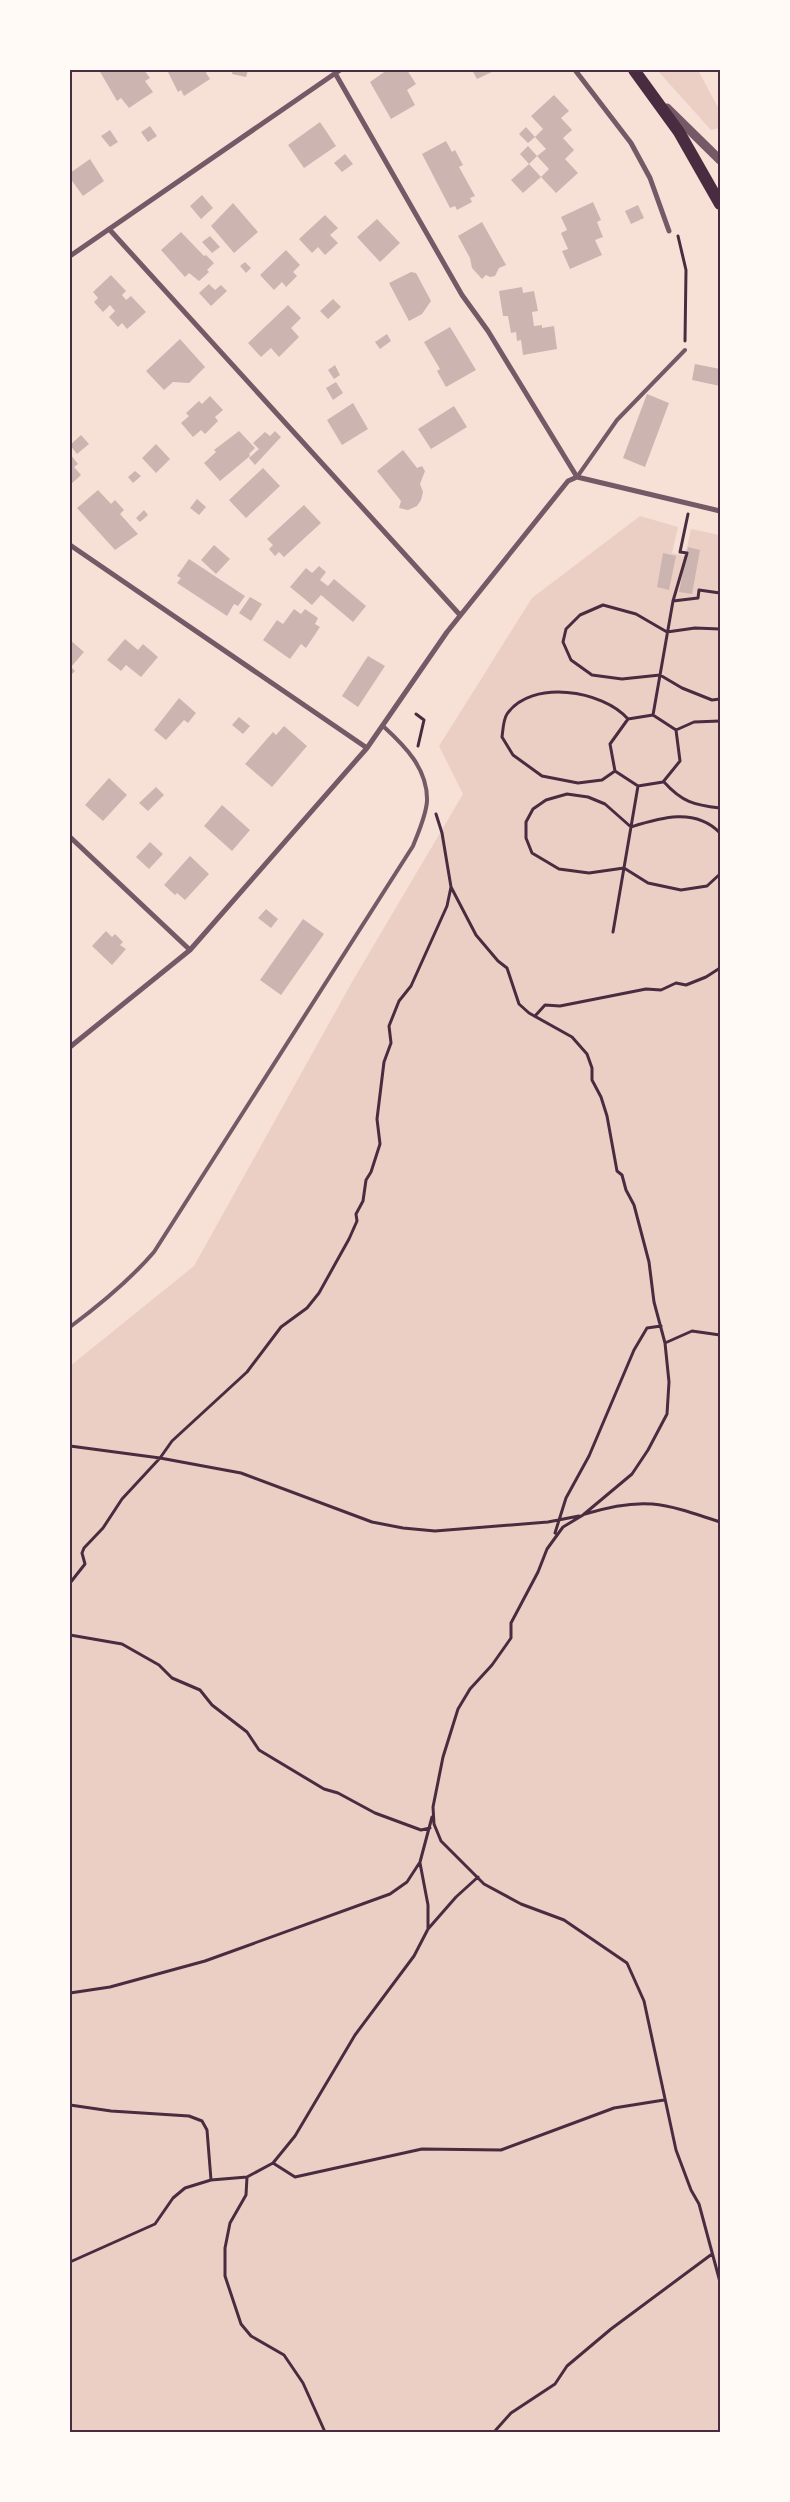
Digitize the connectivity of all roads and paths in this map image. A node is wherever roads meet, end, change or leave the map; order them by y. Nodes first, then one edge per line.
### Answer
1 (575, 70) edge
2 (634, 70) edge
3 (338, 72) edge
4 (650, 92) junction
5 (720, 160) edge
6 (720, 204) edge
7 (110, 229) junction
8 (669, 231) joint
9 (70, 256) edge
10 (685, 350) joint
11 (576, 477) junction
12 (692, 504) junction
13 (720, 511) edge
14 (70, 545) edge
15 (720, 593) edge
16 (673, 601) junction
17 (460, 615) junction
18 (720, 629) edge
19 (667, 632) junction
20 (660, 675) junction
21 (720, 699) edge
22 (416, 714) dead end
23 (653, 715) junction
24 (628, 719) junction
25 (720, 721) edge
26 (384, 726) junction
27 (676, 730) junction
28 (367, 748) junction
29 (415, 759) junction
30 (615, 771) junction
31 (663, 782) junction
32 (638, 786) junction
33 (427, 802) junction
34 (720, 808) edge
35 (631, 827) junction
36 (720, 833) edge
37 (70, 837) edge
38 (624, 868) junction
39 (720, 874) edge
40 (452, 887) junction
41 (613, 932) dead end
42 (190, 950) junction
43 (720, 968) edge
44 (535, 1016) junction
45 (70, 1047) edge
46 (661, 1326) junction
47 (70, 1327) edge
48 (720, 1335) edge
49 (665, 1343) junction
50 (70, 1446) edge
51 (160, 1458) junction
52 (583, 1515) junction
53 (561, 1519) junction
54 (720, 1522) edge
55 (554, 1536) junction
56 (70, 1583) edge
57 (70, 1635) edge
58 (433, 1806) junction
59 (430, 1828) junction
60 (420, 1862) junction
61 (478, 1877) junction
62 (428, 1929) junction
63 (70, 1993) edge
64 (664, 2100) junction
65 (70, 2105) edge
66 (273, 2163) junction
67 (247, 2177) junction
68 (211, 2180) junction
69 (712, 2254) junction
70 (70, 2262) edge
71 (720, 2282) edge
72 (325, 2432) edge
73 (494, 2432) edge

1 - 8 street
2 - 4 main road
3 - 7 street
3 - 11 street
4 - 5 street
4 - 6 main road
7 - 9 street
7 - 17 street
8 - 10 path
10 - 11 lane
11 - 12 street
11 - 17 street
12 - 13 street
12 - 16 path
14 - 28 street
15 - 16 path
16 - 19 path
17 - 26 street
18 - 19 path
19 - 20 path
19 - 20 path
20 - 21 path
20 - 23 path
22 - 29 path
23 - 24 path
23 - 27 path
24 - 30 path
24 - 30 path
25 - 27 path
26 - 28 street
26 - 29 lane
27 - 31 path
28 - 42 street
29 - 33 lane
30 - 32 path
31 - 32 path
31 - 34 path
32 - 35 path
33 - 40 path
33 - 47 lane
35 - 36 path
35 - 38 path
35 - 38 path
37 - 42 street
38 - 39 path
38 - 41 path
40 - 44 path
40 - 51 path
42 - 45 street
43 - 44 path
44 - 46 path
46 - 49 path
46 - 53 path
48 - 49 path
49 - 52 path
50 - 51 path
51 - 53 path
51 - 56 path
52 - 53 path
52 - 54 path
52 - 55 path
53 - 55 path
55 - 58 path
57 - 59 path
58 - 59 path
58 - 61 path
59 - 60 path
60 - 62 path
60 - 63 path
61 - 62 path
61 - 64 path
62 - 66 path
64 - 66 path
64 - 69 path
65 - 68 path
66 - 67 path
67 - 68 path
67 - 72 path
68 - 70 path
69 - 71 path
69 - 73 path

